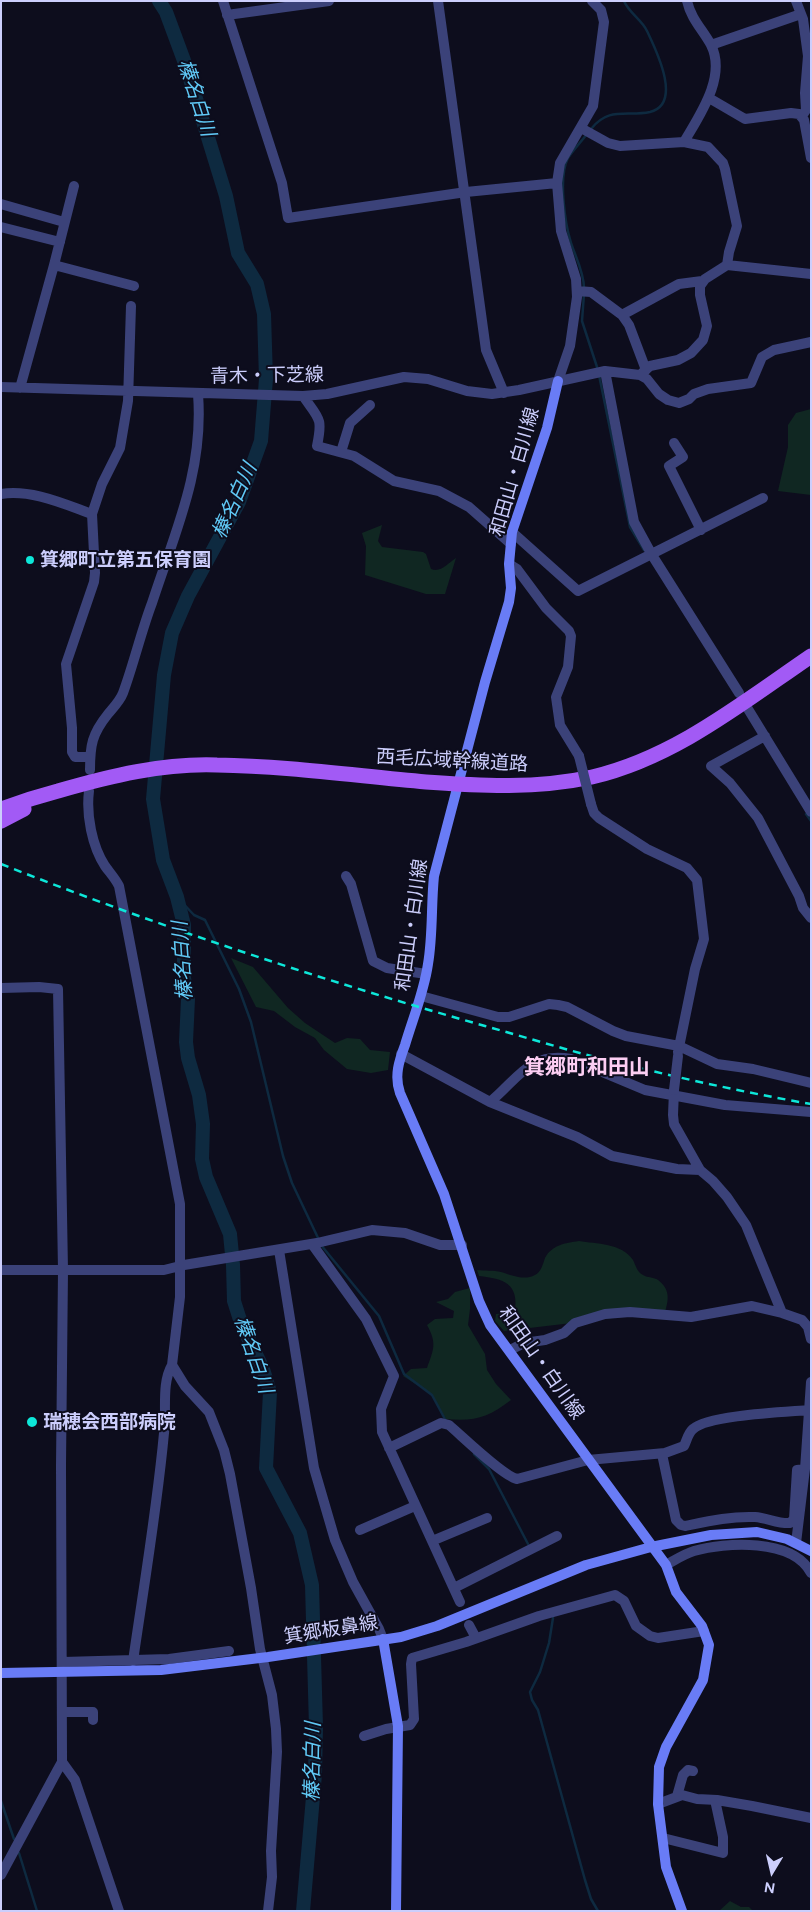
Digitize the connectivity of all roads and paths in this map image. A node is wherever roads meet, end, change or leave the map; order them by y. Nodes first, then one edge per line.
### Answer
1 (223, 1) edge
2 (329, 1) edge
3 (438, 1) edge
4 (592, 1) edge
5 (687, 1) edge
6 (796, 1) edge
7 (801, 14) junction
8 (227, 15) junction
9 (710, 45) junction
10 (709, 98) junction
11 (802, 116) junction
12 (586, 131) junction
13 (684, 142) junction
14 (811, 158) edge
15 (557, 183) junction
16 (74, 186) dead end
17 (466, 192) junction
18 (1, 204) edge
19 (64, 222) junction
20 (1, 227) edge
21 (60, 242) junction
22 (54, 265) junction
23 (727, 265) junction
24 (811, 274) edge
25 (702, 281) junction
26 (134, 286) dead end
27 (582, 291) junction
28 (131, 306) dead end
29 (622, 315) junction
30 (811, 342) edge
31 (605, 370) junction
32 (643, 372) junction
33 (558, 381) junction
34 (1, 387) edge
35 (20, 388) junction
36 (128, 391) junction
37 (504, 393) junction
38 (203, 394) junction
39 (303, 396) junction
40 (370, 405) dead end
41 (674, 443) dead end
42 (341, 452) junction
43 (1, 494) edge
44 (763, 498) dead end
45 (92, 514) junction
46 (701, 530) junction
47 (512, 532) junction
48 (511, 544) junction
49 (652, 555) junction
50 (509, 564) junction
51 (811, 656) edge
52 (739, 694) dead end
53 (748, 709) dead end
54 (762, 738) junction
55 (90, 757) junction
56 (90, 770) dead end
57 (459, 784) junction
58 (61, 790) junction
59 (88, 791) dead end
60 (1, 809) edge
61 (811, 812) edge
62 (1, 821) edge
63 (346, 876) dead end
64 (811, 918) edge
65 (426, 974) junction
66 (1, 988) edge
67 (420, 996) junction
68 (679, 1051) junction
69 (402, 1054) junction
70 (811, 1084) edge
71 (674, 1093) junction
72 (490, 1102) junction
73 (811, 1112) edge
74 (700, 1170) junction
75 (318, 1243) junction
76 (462, 1246) junction
77 (276, 1250) junction
78 (182, 1266) junction
79 (1, 1270) edge
80 (63, 1270) junction
81 (782, 1313) junction
82 (811, 1339) edge
83 (510, 1350) junction
84 (172, 1365) junction
85 (811, 1382) edge
86 (809, 1410) junction
87 (809, 1434) edge
88 (389, 1448) junction
89 (662, 1454) junction
90 (588, 1460) junction
91 (805, 1469) junction
92 (415, 1506) junction
93 (487, 1518) dead end
94 (360, 1530) dead end
95 (557, 1536) dead end
96 (432, 1541) junction
97 (796, 1543) junction
98 (651, 1547) junction
99 (811, 1551) edge
100 (666, 1565) junction
101 (811, 1573) edge
102 (454, 1588) junction
103 (460, 1602) dead end
104 (469, 1625) dead end
105 (704, 1631) junction
106 (476, 1638) junction
107 (383, 1640) junction
108 (229, 1651) dead end
109 (265, 1657) junction
110 (134, 1661) junction
111 (63, 1667) junction
112 (1, 1673) edge
113 (63, 1712) junction
114 (93, 1720) dead end
115 (398, 1726) junction
116 (364, 1736) dead end
117 (62, 1762) junction
118 (693, 1771) dead end
119 (677, 1796) junction
120 (715, 1800) junction
121 (658, 1804) junction
122 (811, 1818) edge
123 (663, 1838) junction
124 (1, 1876) edge
125 (119, 1911) edge
126 (268, 1911) edge
127 (396, 1911) edge
128 (682, 1911) edge

1 - 8 street
2 - 8 street
3 - 17 street
4 - 12 street, 和田山・白川線
5 - 9 street
6 - 7 street
7 - 9 street
7 - 11 street
8 - 17 street
9 - 10 street
10 - 11 street
10 - 13 street
11 - 14 street
12 - 13 street
12 - 15 street, 和田山・白川線
13 - 23 street
15 - 17 street
15 - 27 street, 和田山・白川線
16 - 19 street
17 - 37 street
18 - 19 street
19 - 21 street
20 - 21 street
21 - 22 street
22 - 26 street
22 - 35 street
23 - 24 street
23 - 25 street
25 - 29 street
25 - 32 street
27 - 29 street
27 - 33 street, 和田山・白川線
28 - 36 street
29 - 32 street
30 - 32 street
31 - 32 street, 青木・下芝線
31 - 33 street, 青木・下芝線
31 - 49 street
33 - 37 street, 青木・下芝線
33 - 47 street, 和田山・白川線
34 - 35 street, 青木・下芝線
35 - 36 street, 青木・下芝線
36 - 38 street, 青木・下芝線
36 - 45 street
37 - 39 street, 青木・下芝線
38 - 39 street, 青木・下芝線
38 - 55 street
39 - 42 street
40 - 42 street
41 - 46 street
42 - 48 street
43 - 45 street
44 - 46 street
45 - 55 street
46 - 49 street
47 - 48 street, 和田山・白川線
47 - 49 street
48 - 50 street, 和田山・白川線
49 - 52 street
50 - 57 street, 和田山・白川線
50 - 68 street, bridge
51 - 57 main road, 西毛広域幹線道路
53 - 54 street
54 - 61 street
54 - 64 street
55 - 56 street
57 - 58 main road, 西毛広域幹線道路
57 - 65 street, 和田山・白川線
58 - 60 main road, 西毛広域幹線道路
58 - 62 main road, 西毛広域幹線道路
59 - 78 street
63 - 65 street
65 - 67 street, 和田山・白川線
66 - 80 street
67 - 68 street
67 - 69 street, 和田山・白川線
68 - 70 street
68 - 71 street, bridge
69 - 72 street
69 - 76 street, 和田山・白川線
71 - 72 street
71 - 73 street
71 - 74 street
72 - 74 street
74 - 81 street
75 - 76 street
75 - 77 street
75 - 88 street
76 - 83 street, 和田山・白川線
77 - 78 street
77 - 107 street
78 - 80 street
78 - 84 street
79 - 80 street
80 - 111 street
81 - 82 street
81 - 83 street
83 - 90 street, 和田山・白川線
84 - 109 street
84 - 110 street
85 - 86 street
86 - 87 street
86 - 89 street
87 - 91 street
88 - 90 street
88 - 92 street
89 - 90 street
89 - 91 street
90 - 98 street, 和田山・白川線
91 - 97 street
92 - 94 street
92 - 96 street
93 - 96 street
95 - 102 street
96 - 102 street
97 - 98 street, 箕郷板鼻線
97 - 99 street, 箕郷板鼻線
98 - 100 street
98 - 107 street, 箕郷板鼻線
100 - 101 street
100 - 105 street
102 - 103 street
104 - 106 street
105 - 106 street
105 - 121 street
106 - 115 street
107 - 109 street, 箕郷板鼻線
107 - 115 street
108 - 110 street
109 - 111 street, 箕郷板鼻線
109 - 126 street
110 - 111 street
111 - 112 street, 箕郷板鼻線
111 - 113 street
113 - 114 street
113 - 117 street
115 - 116 street
115 - 127 street
117 - 124 street
117 - 125 street
118 - 119 street
119 - 120 street
119 - 121 street
120 - 122 street
120 - 123 street
121 - 123 street
123 - 128 street

